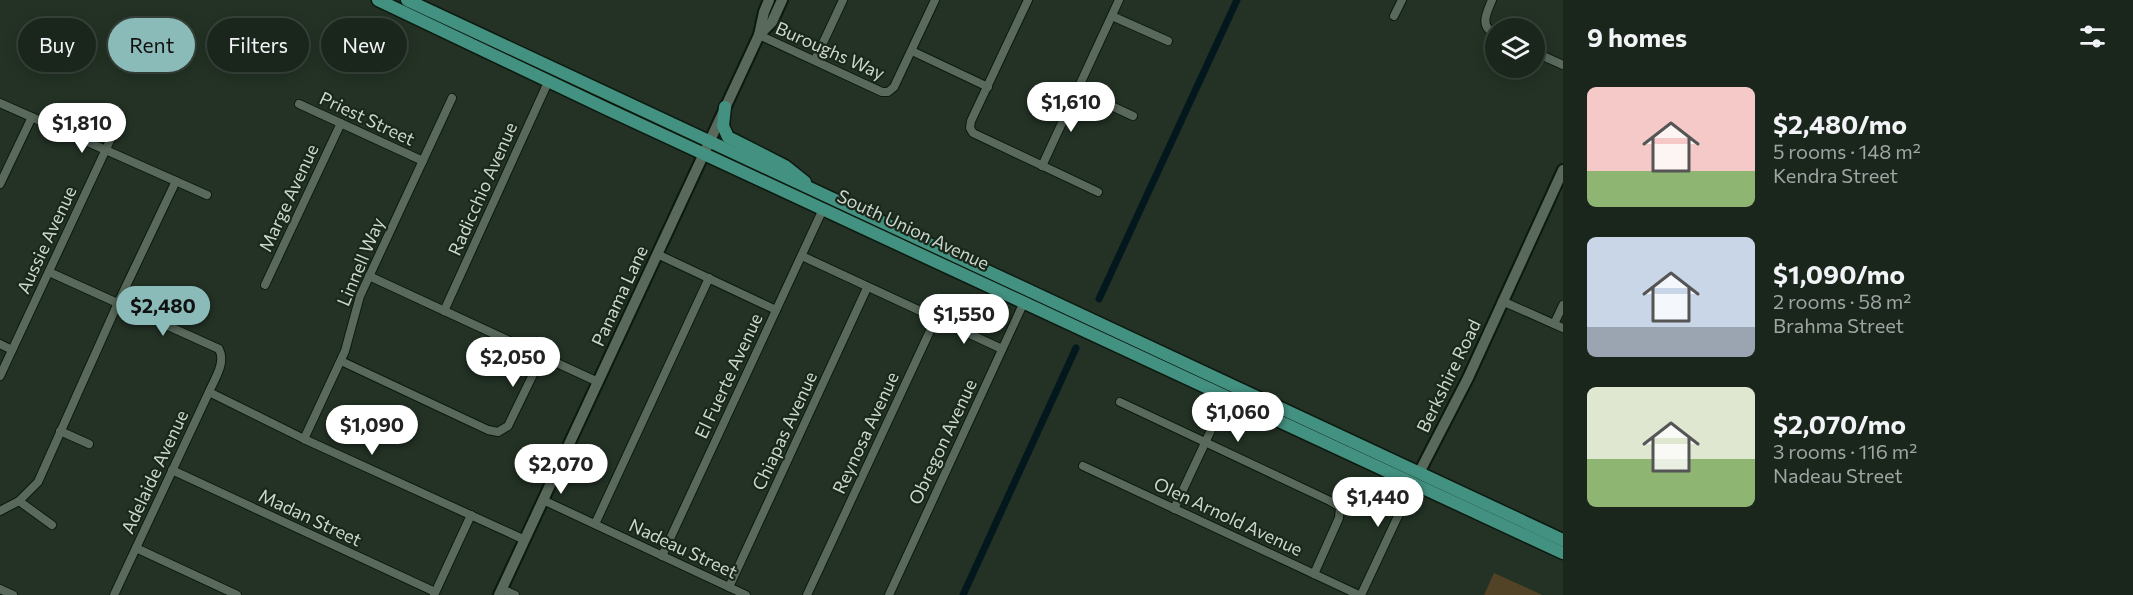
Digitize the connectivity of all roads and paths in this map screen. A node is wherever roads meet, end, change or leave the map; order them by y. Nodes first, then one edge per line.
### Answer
1 (378, 0) edge
2 (394, 0) edge
3 (400, 0) edge
4 (407, 0) edge
5 (769, 0) edge
6 (777, 0) edge
7 (782, 0) edge
8 (843, 0) edge
9 (935, 0) edge
10 (1028, 0) edge
11 (1119, 0) edge
12 (1402, 0) edge
13 (1492, 0) edge
14 (1112, 16) junction
15 (1394, 16) dead end
16 (774, 18) junction
17 (1486, 18) edge
18 (759, 35) junction
19 (1168, 41) dead end
20 (912, 51) junction
21 (1545, 57) edge
22 (815, 60) junction
23 (1563, 65) edge
24 (549, 80) junction
25 (988, 87) junction
26 (1077, 90) junction
27 (452, 98) dead end
28 (0, 103) edge
29 (299, 104) dead end
30 (725, 107) junction
31 (1133, 116) dead end
32 (32, 117) junction
33 (121, 117) dead end
34 (341, 123) junction
35 (637, 123) junction
36 (710, 141) junction
37 (105, 150) junction
38 (704, 154) junction
39 (423, 161) junction
40 (1042, 165) junction
41 (1563, 170) edge
42 (791, 179) junction
43 (176, 181) junction
44 (0, 184) edge
45 (777, 188) junction
46 (812, 189) junction
47 (1098, 192) dead end
48 (207, 195) dead end
49 (842, 203) junction
50 (823, 209) junction
51 (657, 254) junction
52 (801, 256) junction
53 (49, 272) junction
54 (369, 276) junction
55 (709, 278) junction
56 (265, 285) dead end
57 (867, 288) junction
58 (1502, 301) junction
59 (1024, 302) junction
60 (118, 303) junction
61 (1563, 305) edge
62 (776, 309) junction
63 (444, 311) junction
64 (936, 318) junction
65 (1554, 324) junction
66 (1563, 328) edge
67 (0, 344) edge
68 (1002, 349) junction
69 (12, 350) junction
70 (542, 356) junction
71 (341, 361) junction
72 (0, 376) edge
73 (598, 382) junction
74 (209, 392) junction
75 (1227, 396) junction
76 (1120, 402) dead end
77 (60, 431) junction
78 (304, 439) junction
79 (1205, 442) junction
80 (89, 444) dead end
81 (1083, 466) dead end
82 (172, 470) junction
83 (1416, 478) junction
84 (543, 500) junction
85 (19, 501) junction
86 (1174, 508) junction
87 (0, 511) edge
88 (471, 515) junction
89 (52, 525) dead end
90 (595, 525) junction
91 (525, 540) junction
92 (1563, 540) edge
93 (136, 548) junction
94 (1563, 554) edge
95 (662, 556) junction
96 (1314, 574) junction
97 (729, 587) junction
98 (0, 589) edge
99 (500, 592) edge
100 (434, 594) edge
101 (13, 595) edge
102 (114, 595) edge
103 (237, 595) edge
104 (515, 595) edge
105 (746, 595) edge
106 (807, 595) edge
107 (889, 595) edge
108 (1360, 595) edge

1 - 24 main road, South Union Avenue
2 - 3 main road
4 - 36 main road, South Union Avenue
5 - 18 main road
6 - 16 main road
7 - 16 main road
8 - 22 street
9 - 20 street
10 - 25 street
11 - 14 street
12 - 15 street
13 - 17 street
14 - 19 street
14 - 26 street
16 - 18 main road
18 - 22 street, Buroughs Way
18 - 30 main road, Panama Lane
20 - 22 street, Buroughs Way
20 - 25 street
21 - 23 street
24 - 35 main road, South Union Avenue
24 - 63 street, Radicchio Avenue
25 - 40 street
26 - 31 street
26 - 40 street
27 - 39 street, Linnell Way
28 - 32 street
29 - 34 street, Priest Street
30 - 36 main road, Panama Lane
30 - 46 main road
32 - 37 street
32 - 44 street
33 - 37 street, Aussie Avenue
34 - 39 street, Priest Street
34 - 56 street, Marge Avenue
35 - 36 main road
35 - 38 main road, South Union Avenue
36 - 38 main road, Panama Lane
36 - 42 main road, South Union Avenue
37 - 43 street
37 - 53 street, Aussie Avenue
38 - 42 main road
38 - 45 main road, South Union Avenue
38 - 51 main road, Panama Lane
39 - 54 street, Linnell Way
40 - 47 street
41 - 58 main road, Berkshire Road
42 - 46 main road, South Union Avenue
43 - 48 street
43 - 60 street
45 - 49 main road
45 - 50 main road, South Union Avenue
46 - 49 main road, South Union Avenue
49 - 83 main road, South Union Avenue
50 - 52 street, El Fuerte Avenue
50 - 59 main road, South Union Avenue
51 - 55 street
51 - 73 main road, Panama Lane
52 - 57 street
52 - 62 street, El Fuerte Avenue
53 - 60 street
53 - 69 street, Aussie Avenue
54 - 63 street
54 - 71 street, Linnell Way
55 - 62 street
55 - 90 street
57 - 64 street
57 - 97 street, Chiapas Avenue
58 - 65 street
58 - 83 main road, Berkshire Road
59 - 68 street, Obregon Avenue
59 - 75 main road, South Union Avenue
60 - 74 street, Adelaide Avenue
60 - 77 street
61 - 65 street
62 - 95 street, El Fuerte Avenue
63 - 70 street
64 - 68 street
64 - 106 street, Reynosa Avenue
65 - 66 street
67 - 69 street
68 - 107 street, Obregon Avenue
69 - 72 street, Aussie Avenue
70 - 71 street
70 - 73 street
71 - 78 street, Linnell Way
73 - 84 main road, Panama Lane
74 - 78 street
74 - 82 street, Adelaide Avenue
75 - 79 street
75 - 83 main road, South Union Avenue
76 - 79 street
77 - 80 street
77 - 85 street
78 - 88 street
79 - 86 street
79 - 96 street
81 - 86 street, Olen Arnold Avenue
82 - 93 street, Adelaide Avenue
82 - 100 street, Madan Street
83 - 92 main road, South Union Avenue
83 - 94 main road, South Union Avenue
83 - 108 street, Berkshire Road
84 - 90 street, Nadeau Street
84 - 91 main road, Panama Lane
85 - 87 street
85 - 89 street
86 - 96 street, Olen Arnold Avenue
88 - 91 street
88 - 100 street
90 - 95 street, Nadeau Street
91 - 99 main road, Panama Lane
93 - 102 street, Adelaide Avenue
93 - 103 street
95 - 97 street, Nadeau Street
96 - 108 street, Olen Arnold Avenue
97 - 105 street, Nadeau Street
98 - 101 street
99 - 104 street

